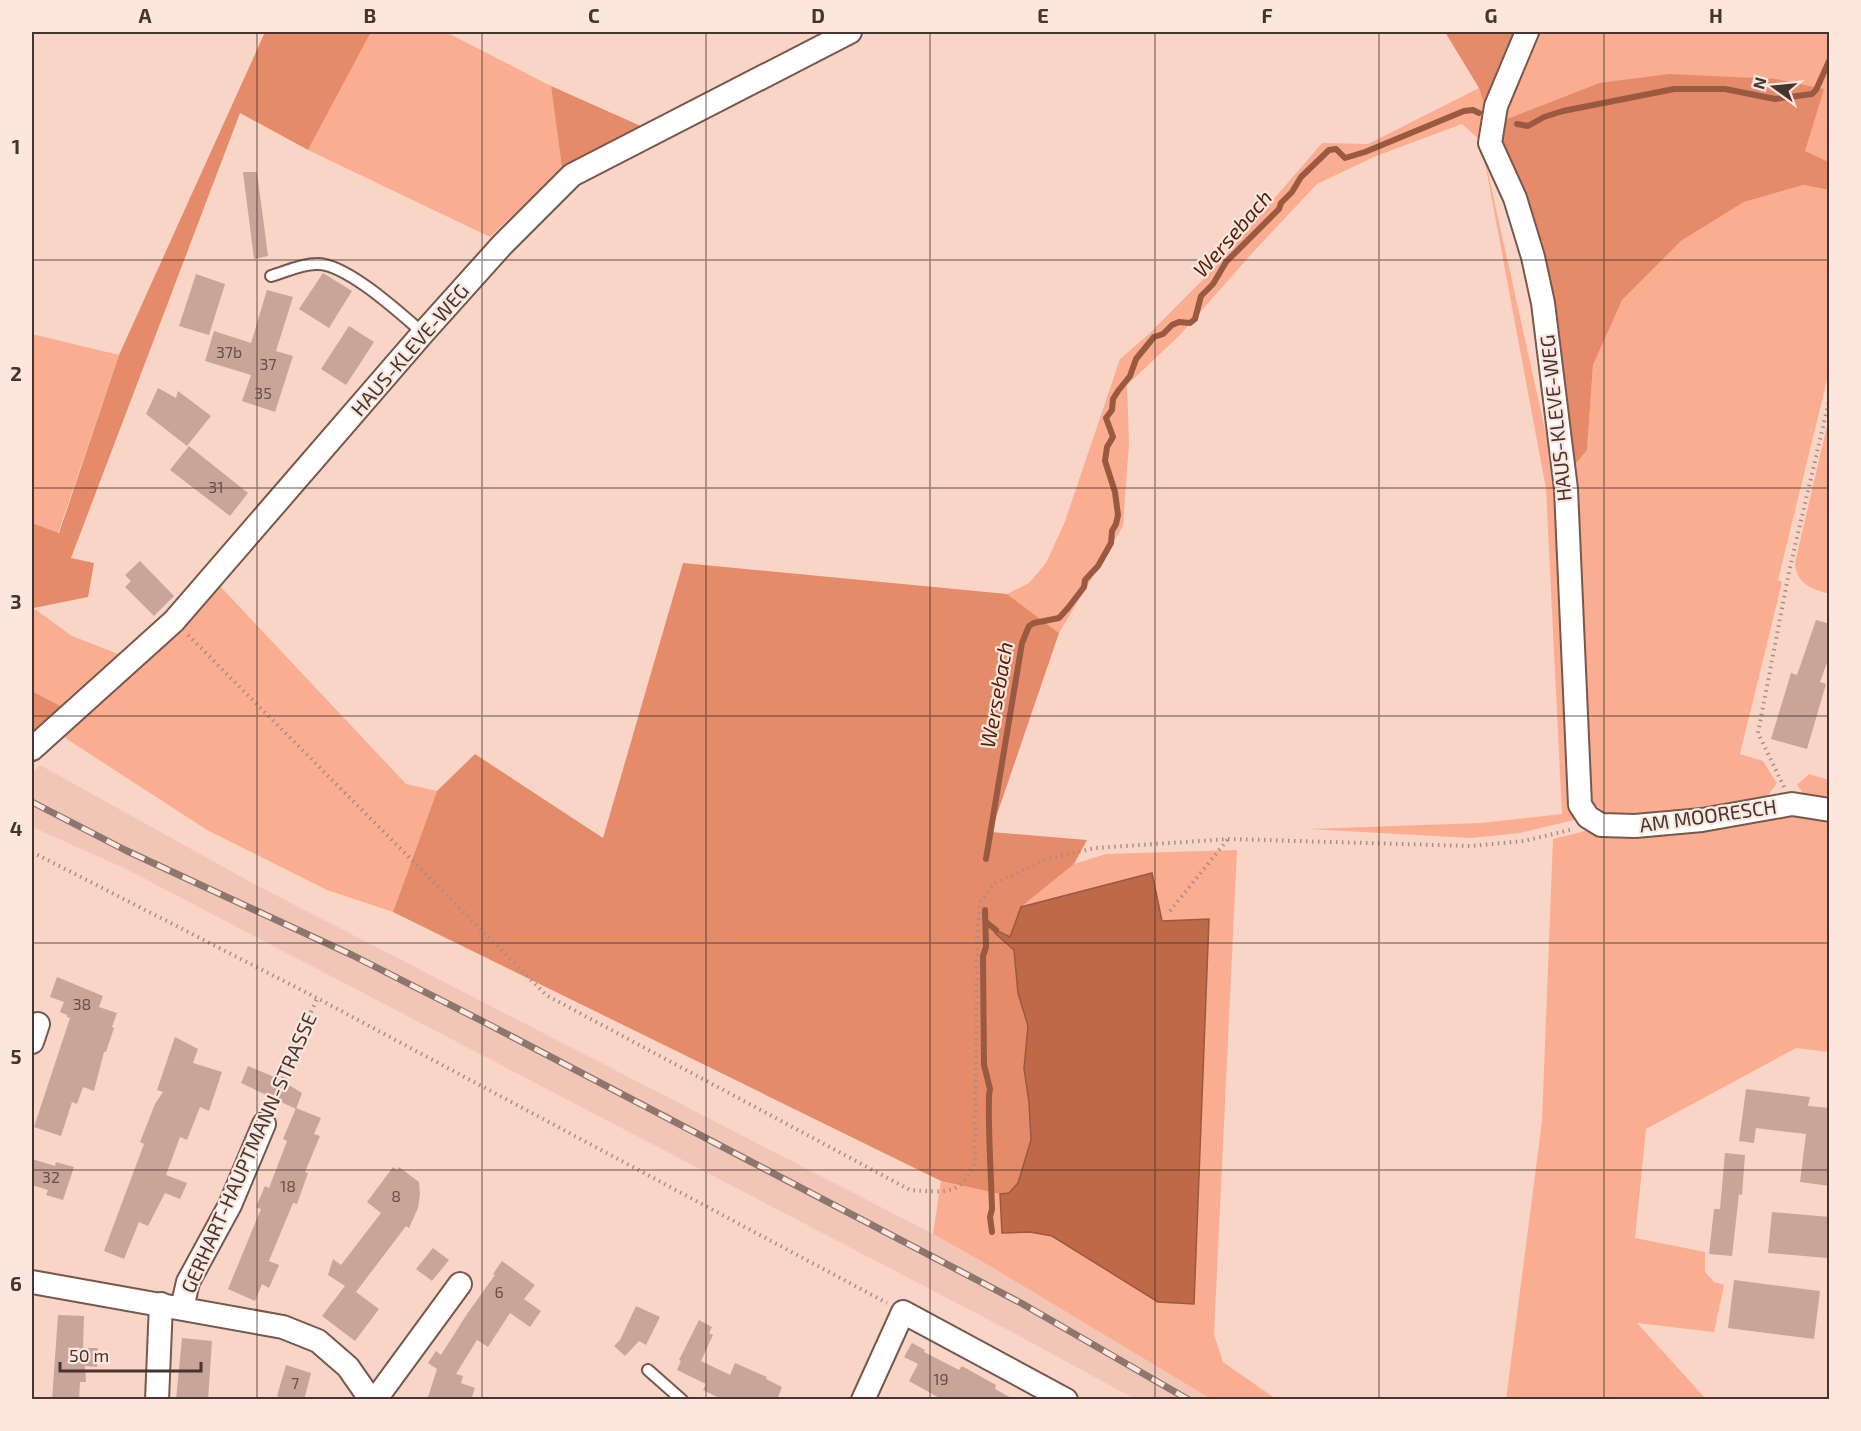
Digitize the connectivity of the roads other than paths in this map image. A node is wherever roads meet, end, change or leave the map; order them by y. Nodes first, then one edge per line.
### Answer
1 (850, 32) edge
2 (1527, 32) edge
3 (271, 276) dead end
4 (423, 333) junction
5 (32, 749) edge
6 (1830, 810) edge
7 (1588, 817) joint
8 (264, 1124) road end
9 (32, 1282) edge
10 (460, 1284) dead end
11 (172, 1306) junction
12 (648, 1370) dead end
13 (157, 1400) edge
14 (373, 1400) edge
15 (682, 1400) edge
16 (863, 1400) edge
17 (1066, 1400) edge

1 - 4 street, HAUS-KLEVE-WEG
2 - 7 street, HAUS-KLEVE-WEG
3 - 4 lane
4 - 5 street, HAUS-KLEVE-WEG
6 - 7 street, AM MOORESCH
8 - 11 street, GERHART-HAUPTMANN-STRASSE
9 - 11 street, GERHART-HAUPTMANN-STRASSE
10 - 14 street, GERHART-HAUPTMANN-STRASSE
11 - 13 street, GERHART-HAUPTMANN-STRASSE
11 - 14 street, GERHART-HAUPTMANN-STRASSE
12 - 15 lane
16 - 17 street

